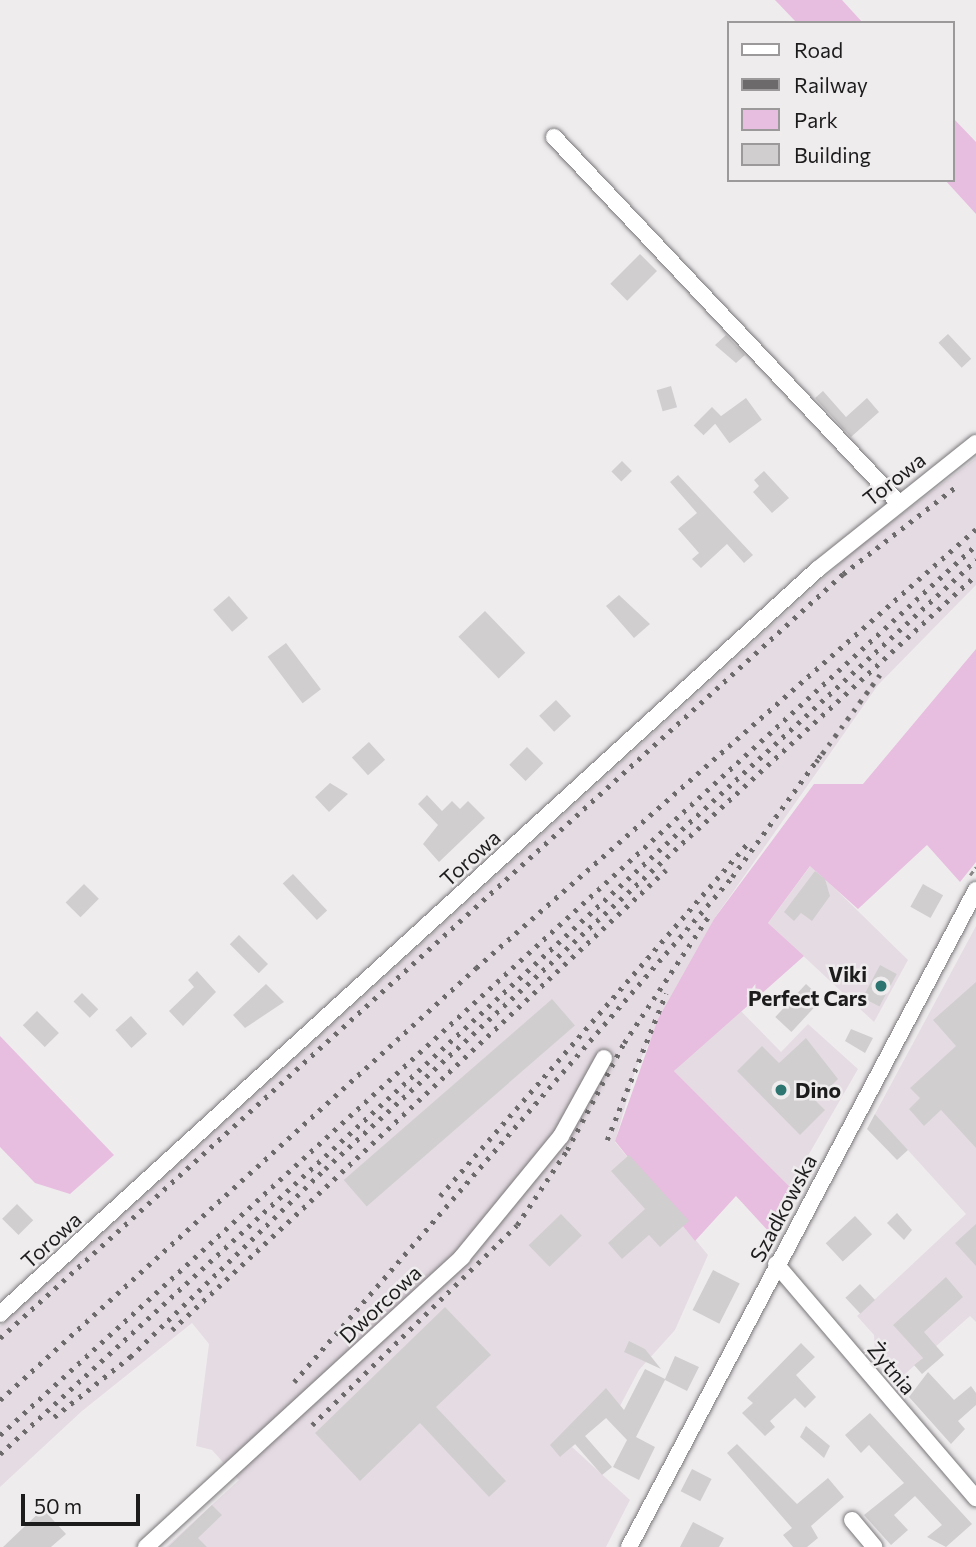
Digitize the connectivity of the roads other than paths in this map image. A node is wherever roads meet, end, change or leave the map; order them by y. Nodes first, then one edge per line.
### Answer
1 (554, 137) dead end
2 (976, 443) edge
3 (897, 501) junction
4 (975, 895) edge
5 (604, 1058) dead end
6 (776, 1264) junction
7 (0, 1314) edge
8 (976, 1498) edge
9 (852, 1520) dead end
10 (146, 1547) edge
11 (629, 1547) edge
12 (875, 1547) edge

1 - 3 street
2 - 3 street, Torowa
3 - 7 street, Torowa
4 - 6 street, Szadkowska
5 - 10 street, Dworcowa
6 - 8 street, Żytnia
6 - 11 street, Szadkowska
9 - 12 street

